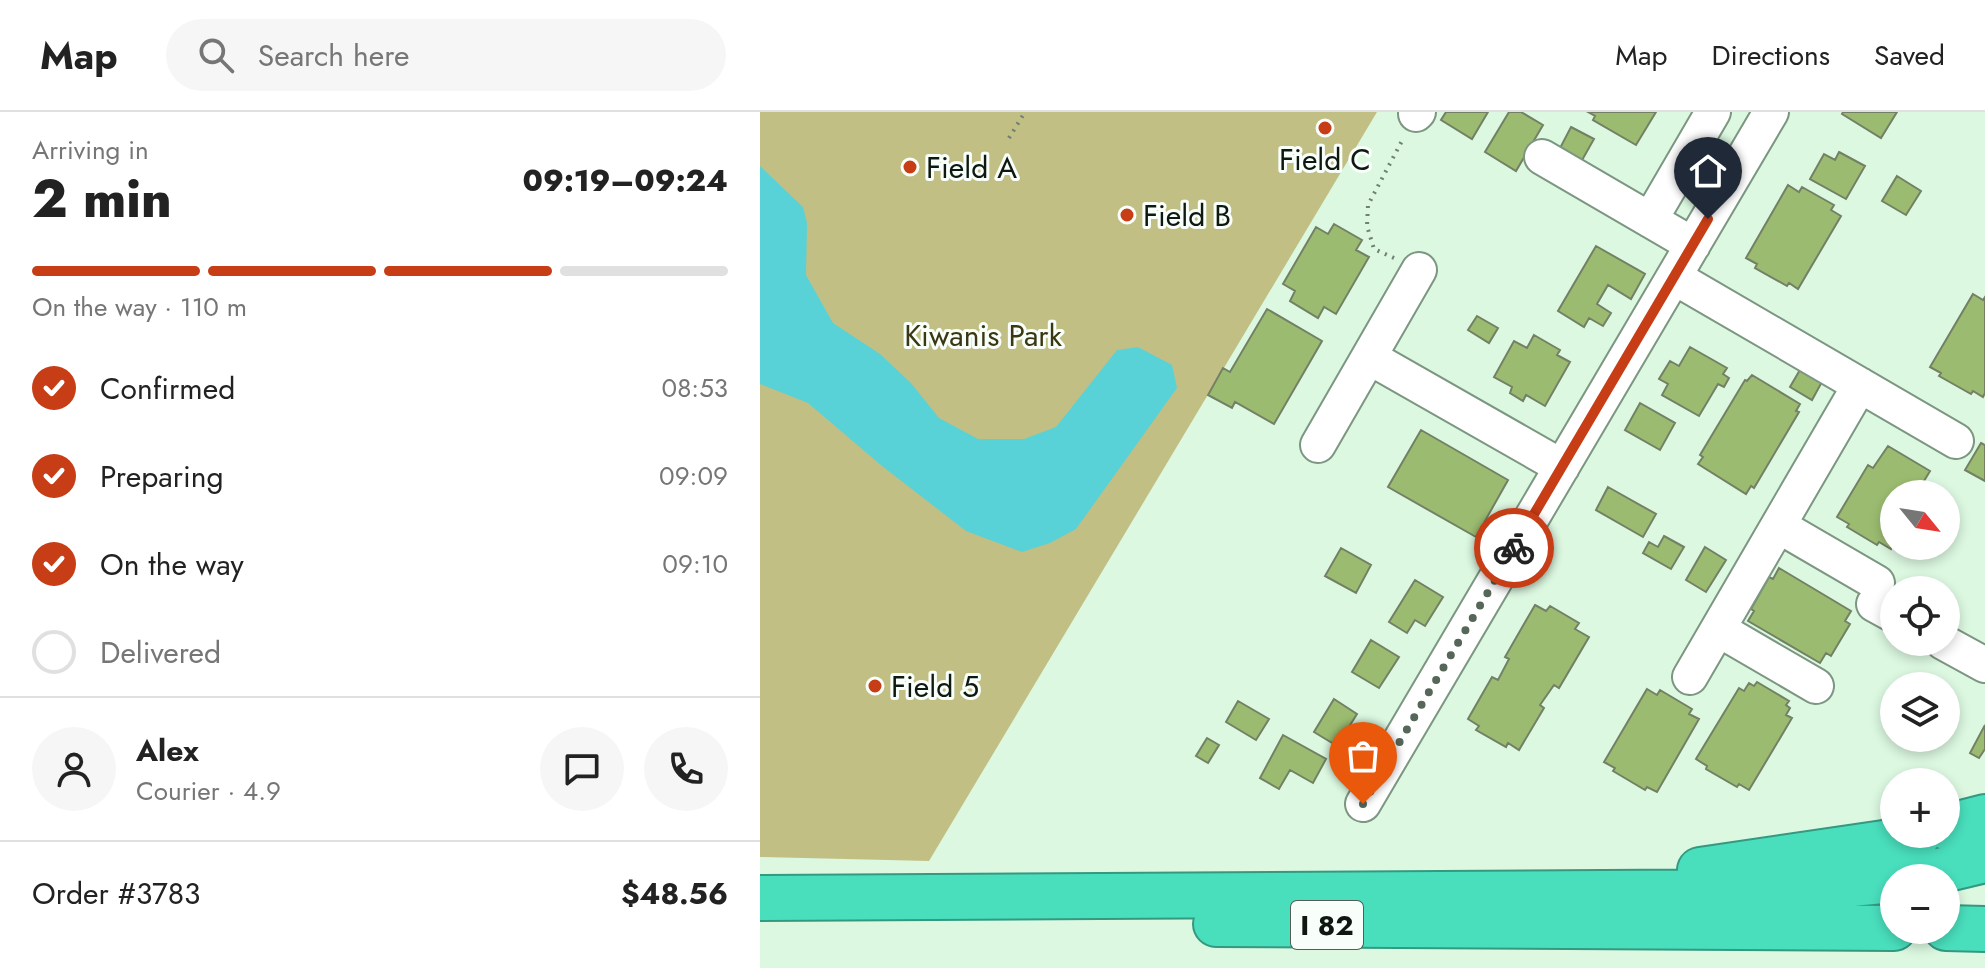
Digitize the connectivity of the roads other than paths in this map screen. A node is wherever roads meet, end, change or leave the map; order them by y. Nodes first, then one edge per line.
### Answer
1 (1713, 112) edge
2 (1771, 112) edge
3 (1542, 157) dead end
4 (1650, 220) junction
5 (1693, 245) junction
6 (1419, 270) road end
7 (1674, 277) junction
8 (1369, 357) junction
9 (1860, 385) junction
10 (1956, 441) dead end
11 (1318, 445) dead end
12 (1562, 467) junction
13 (1779, 526) junction
14 (1880, 600) edge
15 (1718, 629) junction
16 (1960, 651) edge
17 (1985, 665) edge
18 (1690, 677) dead end
19 (1816, 686) dead end
20 (1363, 804) dead end
21 (1985, 817) edge
22 (1960, 823) edge
23 (1880, 843) edge
24 (1985, 860) edge
25 (1960, 866) edge
26 (1880, 881) edge
27 (1551, 892) junction
28 (760, 898) edge
29 (760, 922) edge
30 (1880, 928) edge
31 (1960, 928) edge
32 (1985, 929) edge

1 - 4 street
2 - 5 street
3 - 4 street
4 - 5 street
5 - 7 street
6 - 8 street
7 - 9 street
7 - 12 street
8 - 11 street
8 - 12 street
9 - 10 street
9 - 13 street
12 - 20 street
13 - 14 street
13 - 15 street
15 - 18 street
15 - 19 street
16 - 17 street
21 - 22 highway
23 - 27 highway
24 - 25 highway
26 - 27 highway
27 - 28 highway
29 - 30 highway, I 82
31 - 32 highway

